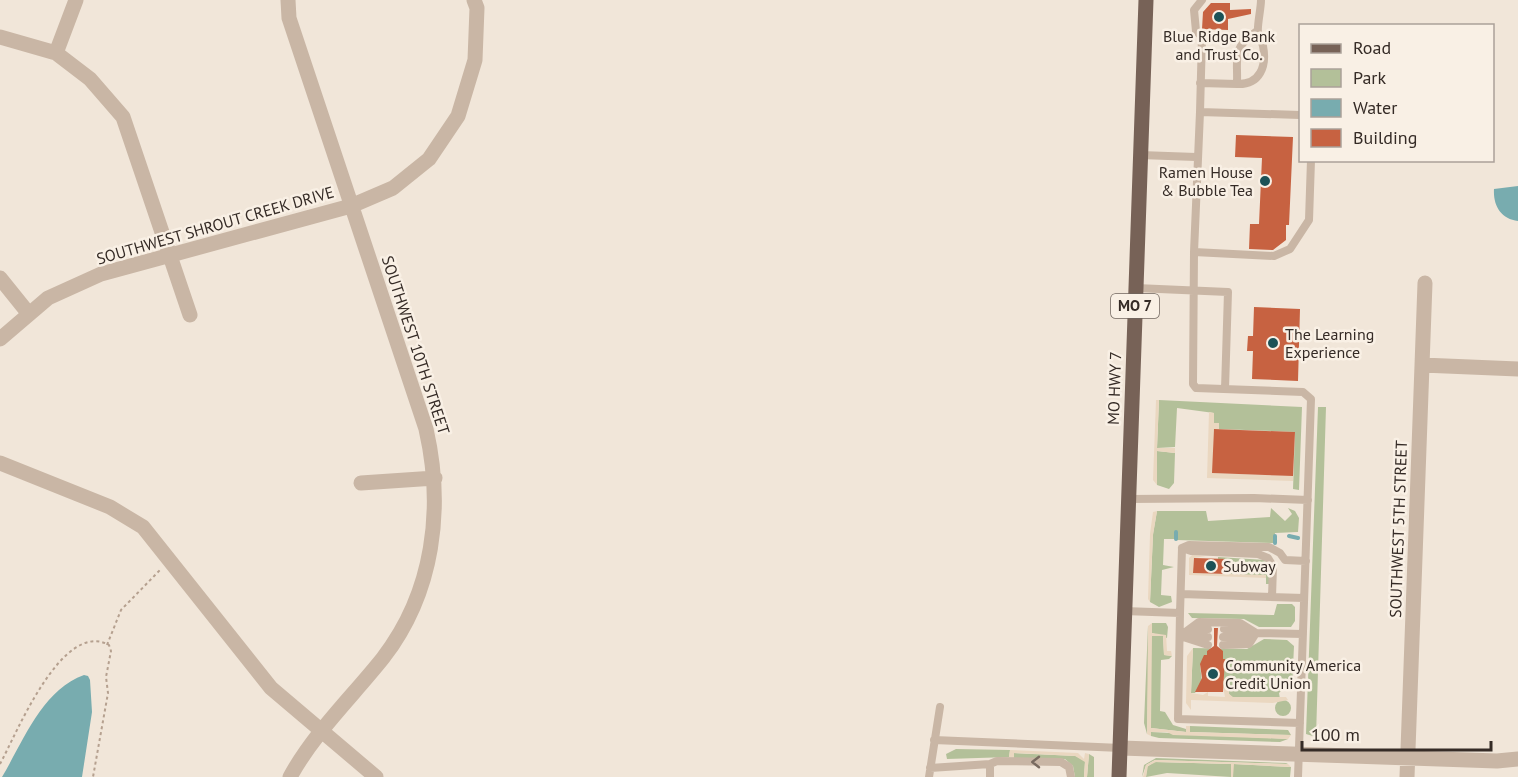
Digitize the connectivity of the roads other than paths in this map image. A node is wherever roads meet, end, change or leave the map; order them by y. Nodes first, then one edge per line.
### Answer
1 (76, 0) edge
2 (288, 0) edge
3 (474, 0) edge
4 (1146, 0) edge
5 (1202, 0) edge
6 (1261, 0) edge
7 (1257, 32) junction
8 (0, 37) edge
9 (56, 53) junction
10 (1200, 83) junction
11 (1237, 84) junction
12 (1200, 112) junction
13 (1299, 115) edge
14 (1140, 155) junction
15 (1196, 157) junction
16 (1311, 162) edge
17 (351, 206) junction
18 (1194, 252) junction
19 (171, 255) junction
20 (0, 278) edge
21 (1425, 283) dead end
22 (1136, 288) junction
23 (1193, 291) junction
24 (29, 314) junction
25 (190, 315) dead end
26 (0, 339) edge
27 (1422, 365) junction
28 (1518, 369) edge
29 (1225, 389) junction
30 (0, 462) edge
31 (435, 478) junction
32 (361, 483) dead end
33 (1129, 499) junction
34 (1308, 500) junction
35 (1182, 548) junction
36 (1306, 561) junction
37 (1181, 594) junction
38 (1272, 597) junction
39 (1304, 598) junction
40 (1124, 611) junction
41 (1180, 613) junction
42 (1256, 633) junction
43 (1303, 634) junction
44 (1180, 636) junction
45 (940, 707) dead end
46 (1300, 723) junction
47 (322, 730) junction
48 (934, 740) junction
49 (1120, 748) junction
50 (1299, 754) junction
51 (1407, 758) junction
52 (1518, 759) edge
53 (990, 764) junction
54 (930, 768) junction
55 (290, 777) edge
56 (376, 777) edge
57 (929, 777) edge
58 (990, 777) edge
59 (1071, 777) edge
60 (1119, 777) edge
61 (1298, 777) edge
62 (1407, 777) edge

1 - 9 street
2 - 17 street, SOUTHWEST 10TH STREET
3 - 17 street
4 - 14 main road, MO HWY 7 / MO 7
5 - 10 lane
6 - 7 lane
7 - 11 lane
7 - 11 lane
8 - 9 street
9 - 19 street
10 - 11 lane
10 - 12 lane
12 - 13 lane
12 - 15 lane
14 - 15 lane
14 - 22 main road, MO HWY 7 / MO 7
15 - 18 lane
16 - 18 lane
17 - 19 street, SOUTHWEST SHROUT CREEK DRIVE
17 - 31 street, SOUTHWEST 10TH STREET
18 - 23 lane
19 - 24 street, SOUTHWEST SHROUT CREEK DRIVE
19 - 25 street
20 - 24 street
21 - 27 street, SOUTHWEST 5TH STREET
22 - 23 lane
22 - 33 main road, MO HWY 7 / MO 7
23 - 29 lane
23 - 29 lane
24 - 26 street, SOUTHWEST SHROUT CREEK DRIVE
27 - 28 street
27 - 51 street, SOUTHWEST 5TH STREET
29 - 34 lane
30 - 47 street
31 - 32 street
31 - 47 street, SOUTHWEST 10TH STREET
33 - 34 lane
33 - 40 main road, MO HWY 7 / MO 7
34 - 36 lane
35 - 36 lane
35 - 37 lane
35 - 38 lane
36 - 39 lane
37 - 38 lane
37 - 41 lane
38 - 39 lane
39 - 43 lane
40 - 41 lane
40 - 49 main road, MO HWY 7 / MO 7
41 - 44 lane
42 - 42 lane
42 - 43 lane
42 - 44 lane
43 - 46 lane
44 - 44 lane
44 - 46 lane
45 - 48 lane
46 - 50 lane
47 - 55 street, SOUTHWEST 10TH STREET
47 - 56 street
48 - 49 lane
48 - 54 lane
49 - 50 street
49 - 60 main road, MO HWY 7 / MO 7
50 - 51 street
50 - 61 lane
51 - 52 street
51 - 62 street, SOUTHWEST 5TH STREET
53 - 54 lane
53 - 58 lane
59 -> 53 lane
54 - 57 lane

